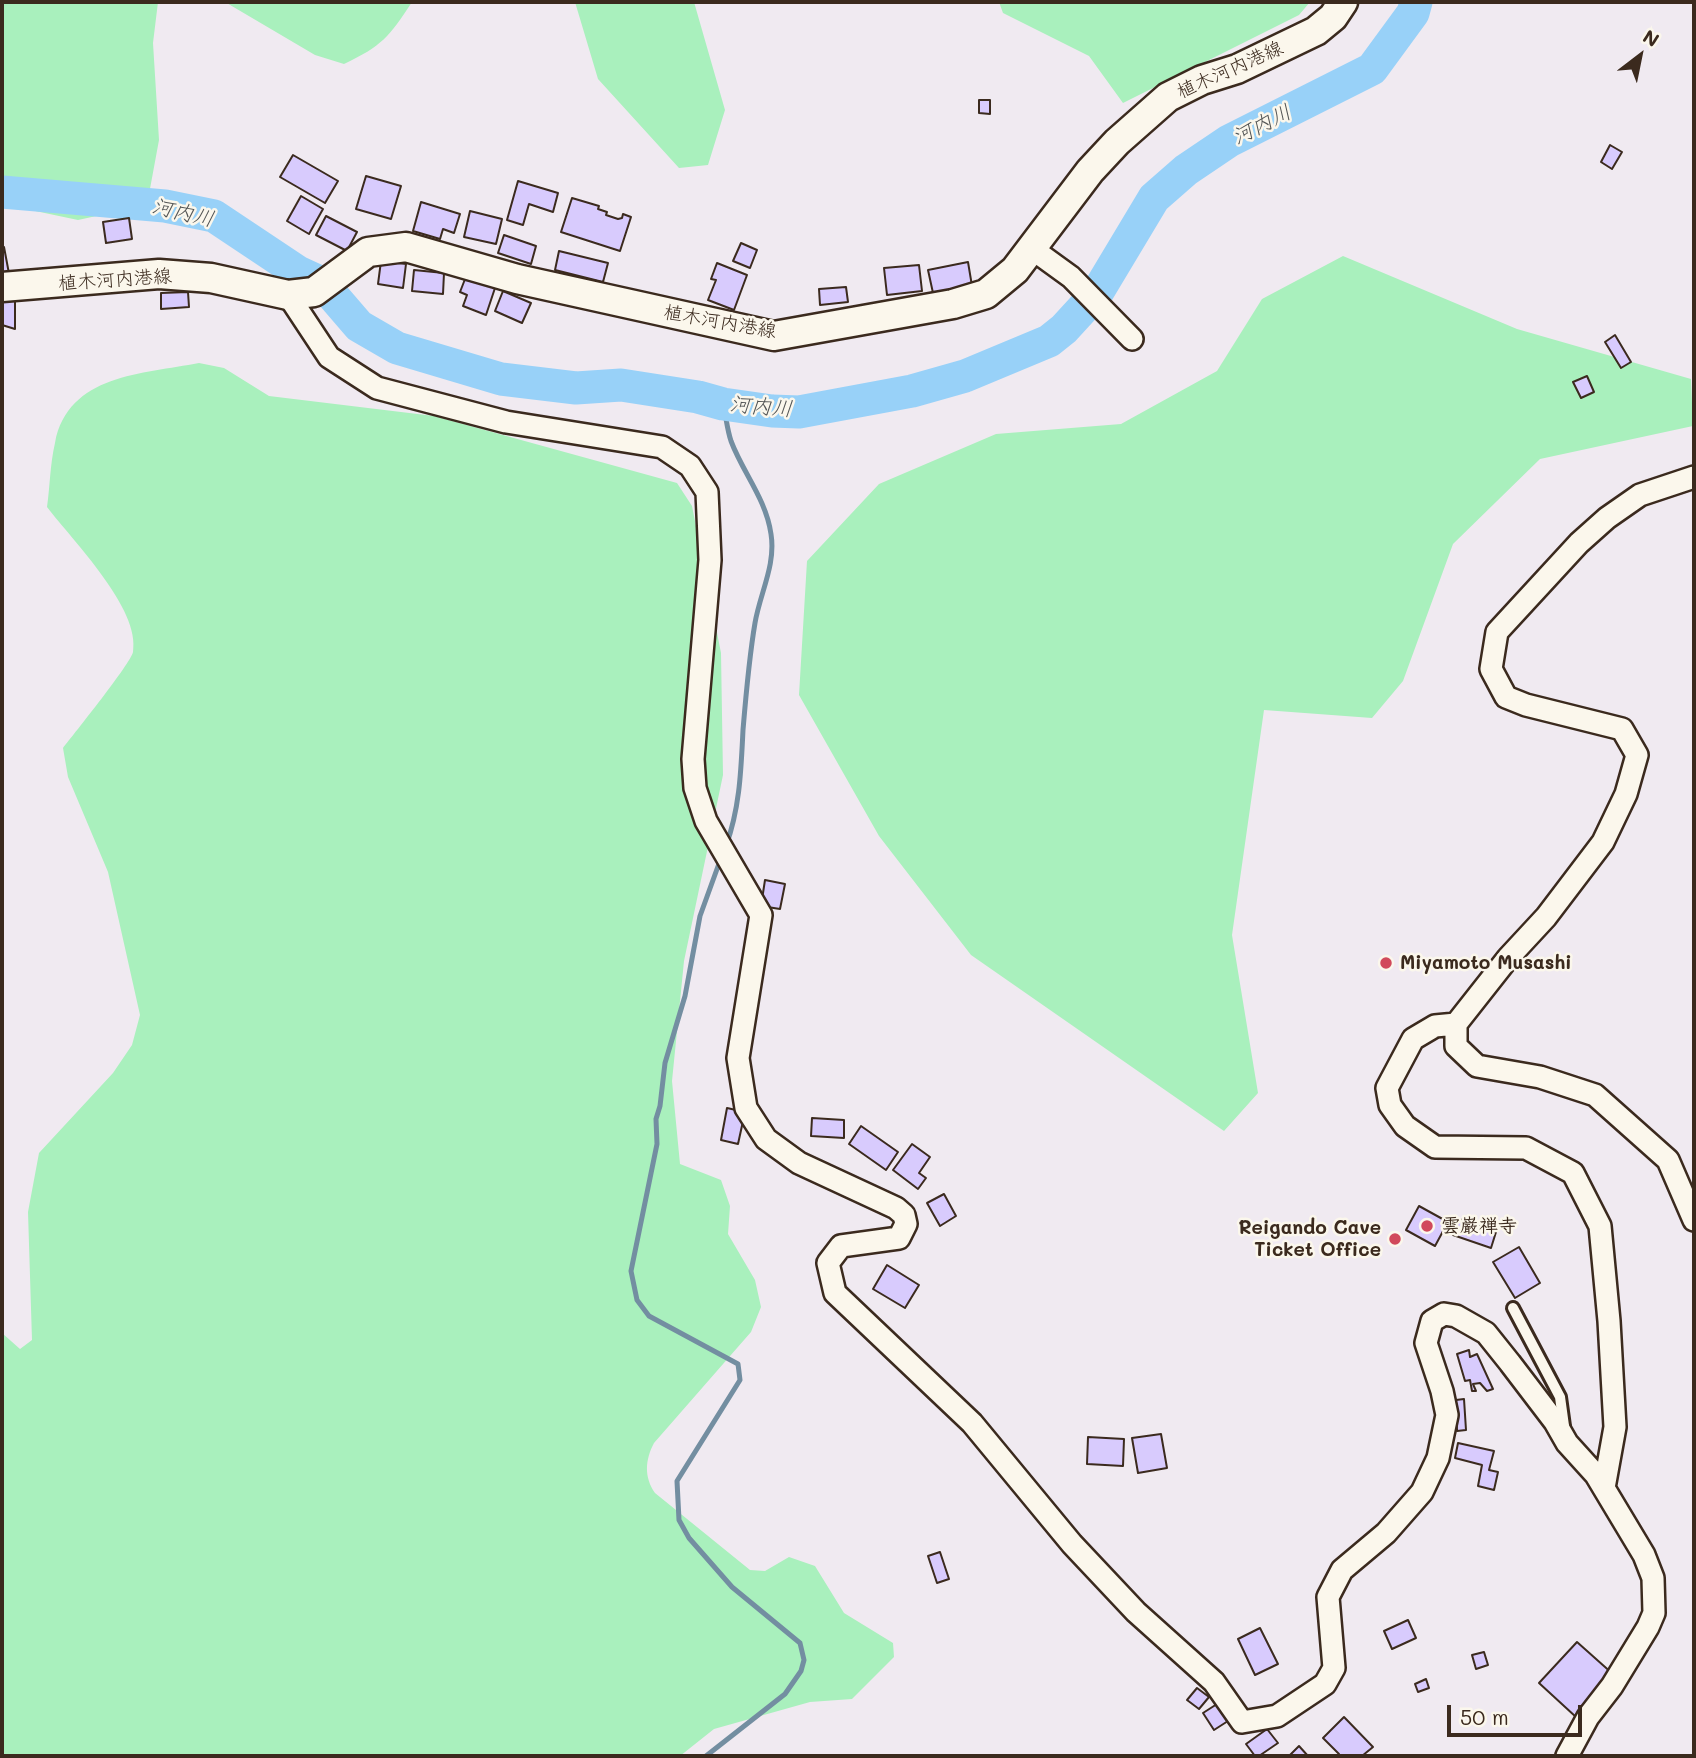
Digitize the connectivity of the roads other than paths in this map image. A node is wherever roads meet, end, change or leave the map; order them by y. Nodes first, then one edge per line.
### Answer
1 (1343, 2) edge
2 (1031, 248) junction
3 (2, 287) edge
4 (301, 294) junction
5 (1132, 339) dead end
6 (1694, 477) edge
7 (1456, 1024) junction
8 (1694, 1220) edge
9 (1513, 1308) dead end
10 (1567, 1443) junction
11 (1604, 1488) junction
12 (1567, 1756) edge

1 - 2 main road, 植木河内港線
2 - 4 main road, 植木河内港線
2 - 5 street
3 - 4 main road, 植木河内港線
4 - 10 street
6 - 7 street
7 - 8 street
7 - 11 street
9 - 10 lane
10 - 11 street
11 - 12 street

